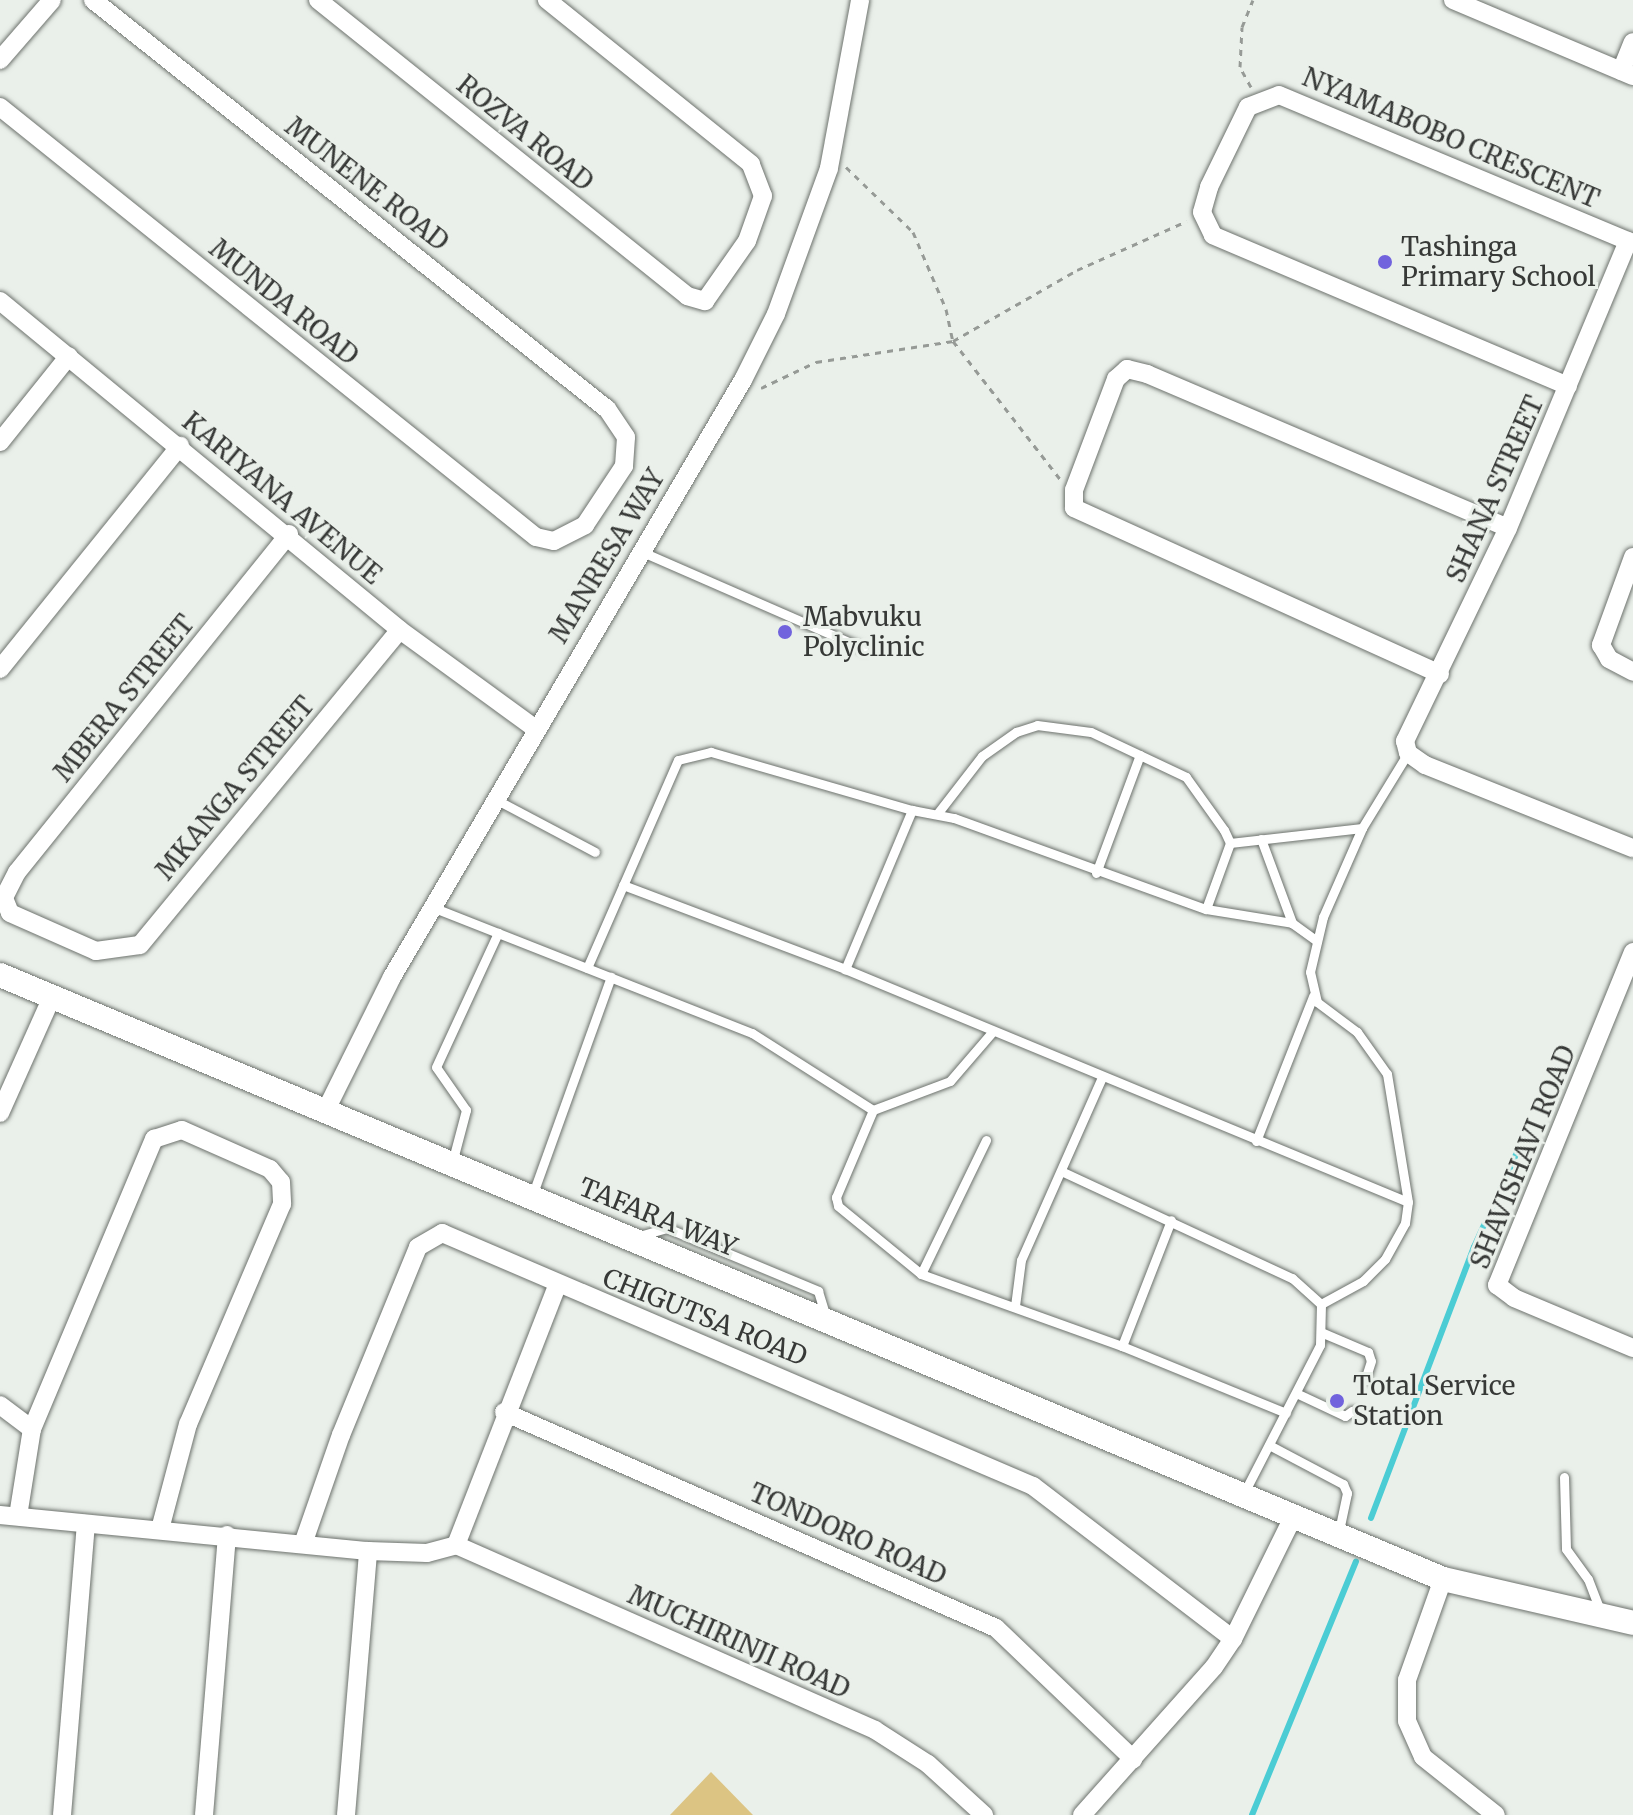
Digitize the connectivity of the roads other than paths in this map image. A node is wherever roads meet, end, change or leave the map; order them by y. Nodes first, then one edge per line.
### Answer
1 (52, 0) edge
2 (93, 0) edge
3 (318, 0) edge
4 (547, 0) edge
5 (860, 0) edge
6 (1453, 0) edge
7 (1486, 7) edge
8 (1633, 42) edge
9 (0, 60) edge
10 (1627, 74) edge
11 (0, 107) edge
12 (1630, 242) edge
13 (0, 301) edge
14 (69, 356) junction
15 (1568, 386) junction
16 (0, 442) edge
17 (180, 446) junction
18 (1508, 528) junction
19 (289, 534) junction
20 (536, 537) joint
21 (640, 551) junction
22 (1633, 557) edge
23 (400, 630) junction
24 (864, 649) dead end
25 (0, 669) edge
26 (1633, 672) edge
27 (1440, 674) junction
28 (536, 729) junction
29 (1408, 753) junction
30 (1140, 755) junction
31 (495, 799) junction
32 (912, 810) junction
33 (937, 814) junction
34 (1362, 828) junction
35 (1261, 839) junction
36 (1230, 843) junction
37 (1633, 848) edge
38 (595, 852) dead end
39 (1096, 873) junction
40 (623, 885) junction
41 (432, 907) junction
42 (1206, 909) junction
43 (1292, 923) junction
44 (498, 933) junction
45 (1317, 941) junction
46 (96, 951) joint
47 (1633, 952) edge
48 (587, 968) junction
49 (845, 969) junction
50 (0, 975) edge
51 (611, 977) junction
52 (1313, 996) junction
53 (52, 997) junction
54 (993, 1031) junction
55 (1102, 1077) junction
56 (326, 1110) junction
57 (873, 1110) junction
58 (0, 1113) edge
59 (986, 1140) dead end
60 (1256, 1141) junction
61 (452, 1163) junction
62 (1061, 1171) junction
63 (532, 1196) junction
64 (1408, 1202) junction
65 (1171, 1220) junction
66 (921, 1274) junction
67 (558, 1284) junction
68 (1321, 1304) junction
69 (1015, 1306) junction
70 (1323, 1333) junction
71 (1632, 1343) edge
72 (1122, 1346) junction
73 (1365, 1379) dead end
74 (1296, 1393) junction
75 (0, 1405) edge
76 (1352, 1411) dead end
77 (504, 1412) junction
78 (1286, 1413) junction
79 (32, 1429) junction
80 (1269, 1445) junction
81 (1564, 1477) dead end
82 (1244, 1493) junction
83 (1294, 1515) junction
84 (9, 1516) edge
85 (86, 1524) junction
86 (160, 1529) junction
87 (1339, 1532) junction
88 (227, 1535) junction
89 (304, 1541) junction
90 (456, 1545) junction
91 (368, 1551) junction
92 (1443, 1579) junction
93 (1604, 1620) junction
94 (1633, 1623) edge
95 (1233, 1639) junction
96 (1133, 1759) junction
97 (1492, 1814) edge
98 (62, 1815) edge
99 (204, 1815) edge
100 (346, 1815) edge
101 (984, 1815) edge
102 (1082, 1815) edge

1 - 9 street
2 - 20 street, MUNENE ROAD
3 - 4 street, ROZVA ROAD
5 - 21 street, MANRESA WAY
6 - 7 street
7 - 10 street
8 - 10 street
11 - 20 street, MUNDA ROAD
12 - 15 street, SHANA STREET
12 - 15 street, NYAMABOBO CRESCENT
13 - 14 street, KARIYANA AVENUE
14 - 16 street
14 - 17 street, KARIYANA AVENUE
15 - 18 street, SHANA STREET
17 - 19 street, KARIYANA AVENUE
17 - 25 street
18 - 27 street, SHANA STREET
18 - 27 street
19 - 23 street, KARIYANA AVENUE
19 - 46 street, MBERA STREET
21 - 24 lane
21 - 28 street, MANRESA WAY
22 - 26 street
23 - 28 street, KARIYANA AVENUE
23 - 46 street, MKANGA STREET
27 - 29 street, SHANA STREET
28 - 31 street, MANRESA WAY
29 - 34 lane
29 - 37 street
30 - 33 lane
30 - 36 lane
30 - 39 lane
31 - 38 lane
31 - 41 street, MANRESA WAY
32 - 33 lane
32 - 40 lane
32 - 49 lane
33 - 39 lane
34 - 35 lane
34 - 45 lane
35 - 36 lane
35 - 43 lane
36 - 42 lane
39 - 42 lane
40 - 48 lane
40 - 49 lane
41 - 44 lane
41 - 56 street, MANRESA WAY
42 - 43 lane
43 - 45 lane
44 - 48 lane
44 - 61 lane
45 - 52 lane
47 - 71 street, SHAVISHAVI ROAD
48 - 51 lane
49 - 54 lane
50 - 53 street, TAFARA WAY
51 - 57 lane
51 - 63 lane
52 - 60 lane
52 - 64 lane
53 - 56 street, TAFARA WAY
53 - 58 street
54 - 55 lane
54 - 57 lane
55 - 60 lane
55 - 62 lane
56 - 61 street, TAFARA WAY
57 - 66 lane
59 - 66 lane
60 - 64 lane
61 - 63 street, TAFARA WAY
62 - 65 lane
62 - 69 lane
63 - 82 street, TAFARA WAY
64 - 68 lane
65 - 68 lane
65 - 72 lane
66 - 69 lane
67 - 77 street
67 - 89 street, CHIGUTSA ROAD
67 - 95 street, CHIGUTSA ROAD
68 - 70 lane
69 - 72 lane
70 - 73 lane
70 - 74 lane
72 - 78 lane
74 - 76 lane
74 - 78 lane
75 - 79 street
77 - 90 street
77 - 96 street, TONDORO ROAD
78 - 80 lane
79 - 84 street
79 - 86 street
80 - 82 lane
80 - 87 lane
81 - 93 lane
82 - 83 street, TAFARA WAY
83 - 87 street, TAFARA WAY
83 - 95 street
84 - 85 street
85 - 86 street
85 - 98 street
86 - 88 street
87 - 92 street, TAFARA WAY
88 - 89 street
88 - 99 street
89 - 91 street
90 - 91 street
90 - 101 street, MUCHIRINJI ROAD
91 - 100 street
92 - 93 street, TAFARA WAY
92 - 97 street
93 - 94 street, TAFARA WAY
95 - 96 street
96 - 102 street

